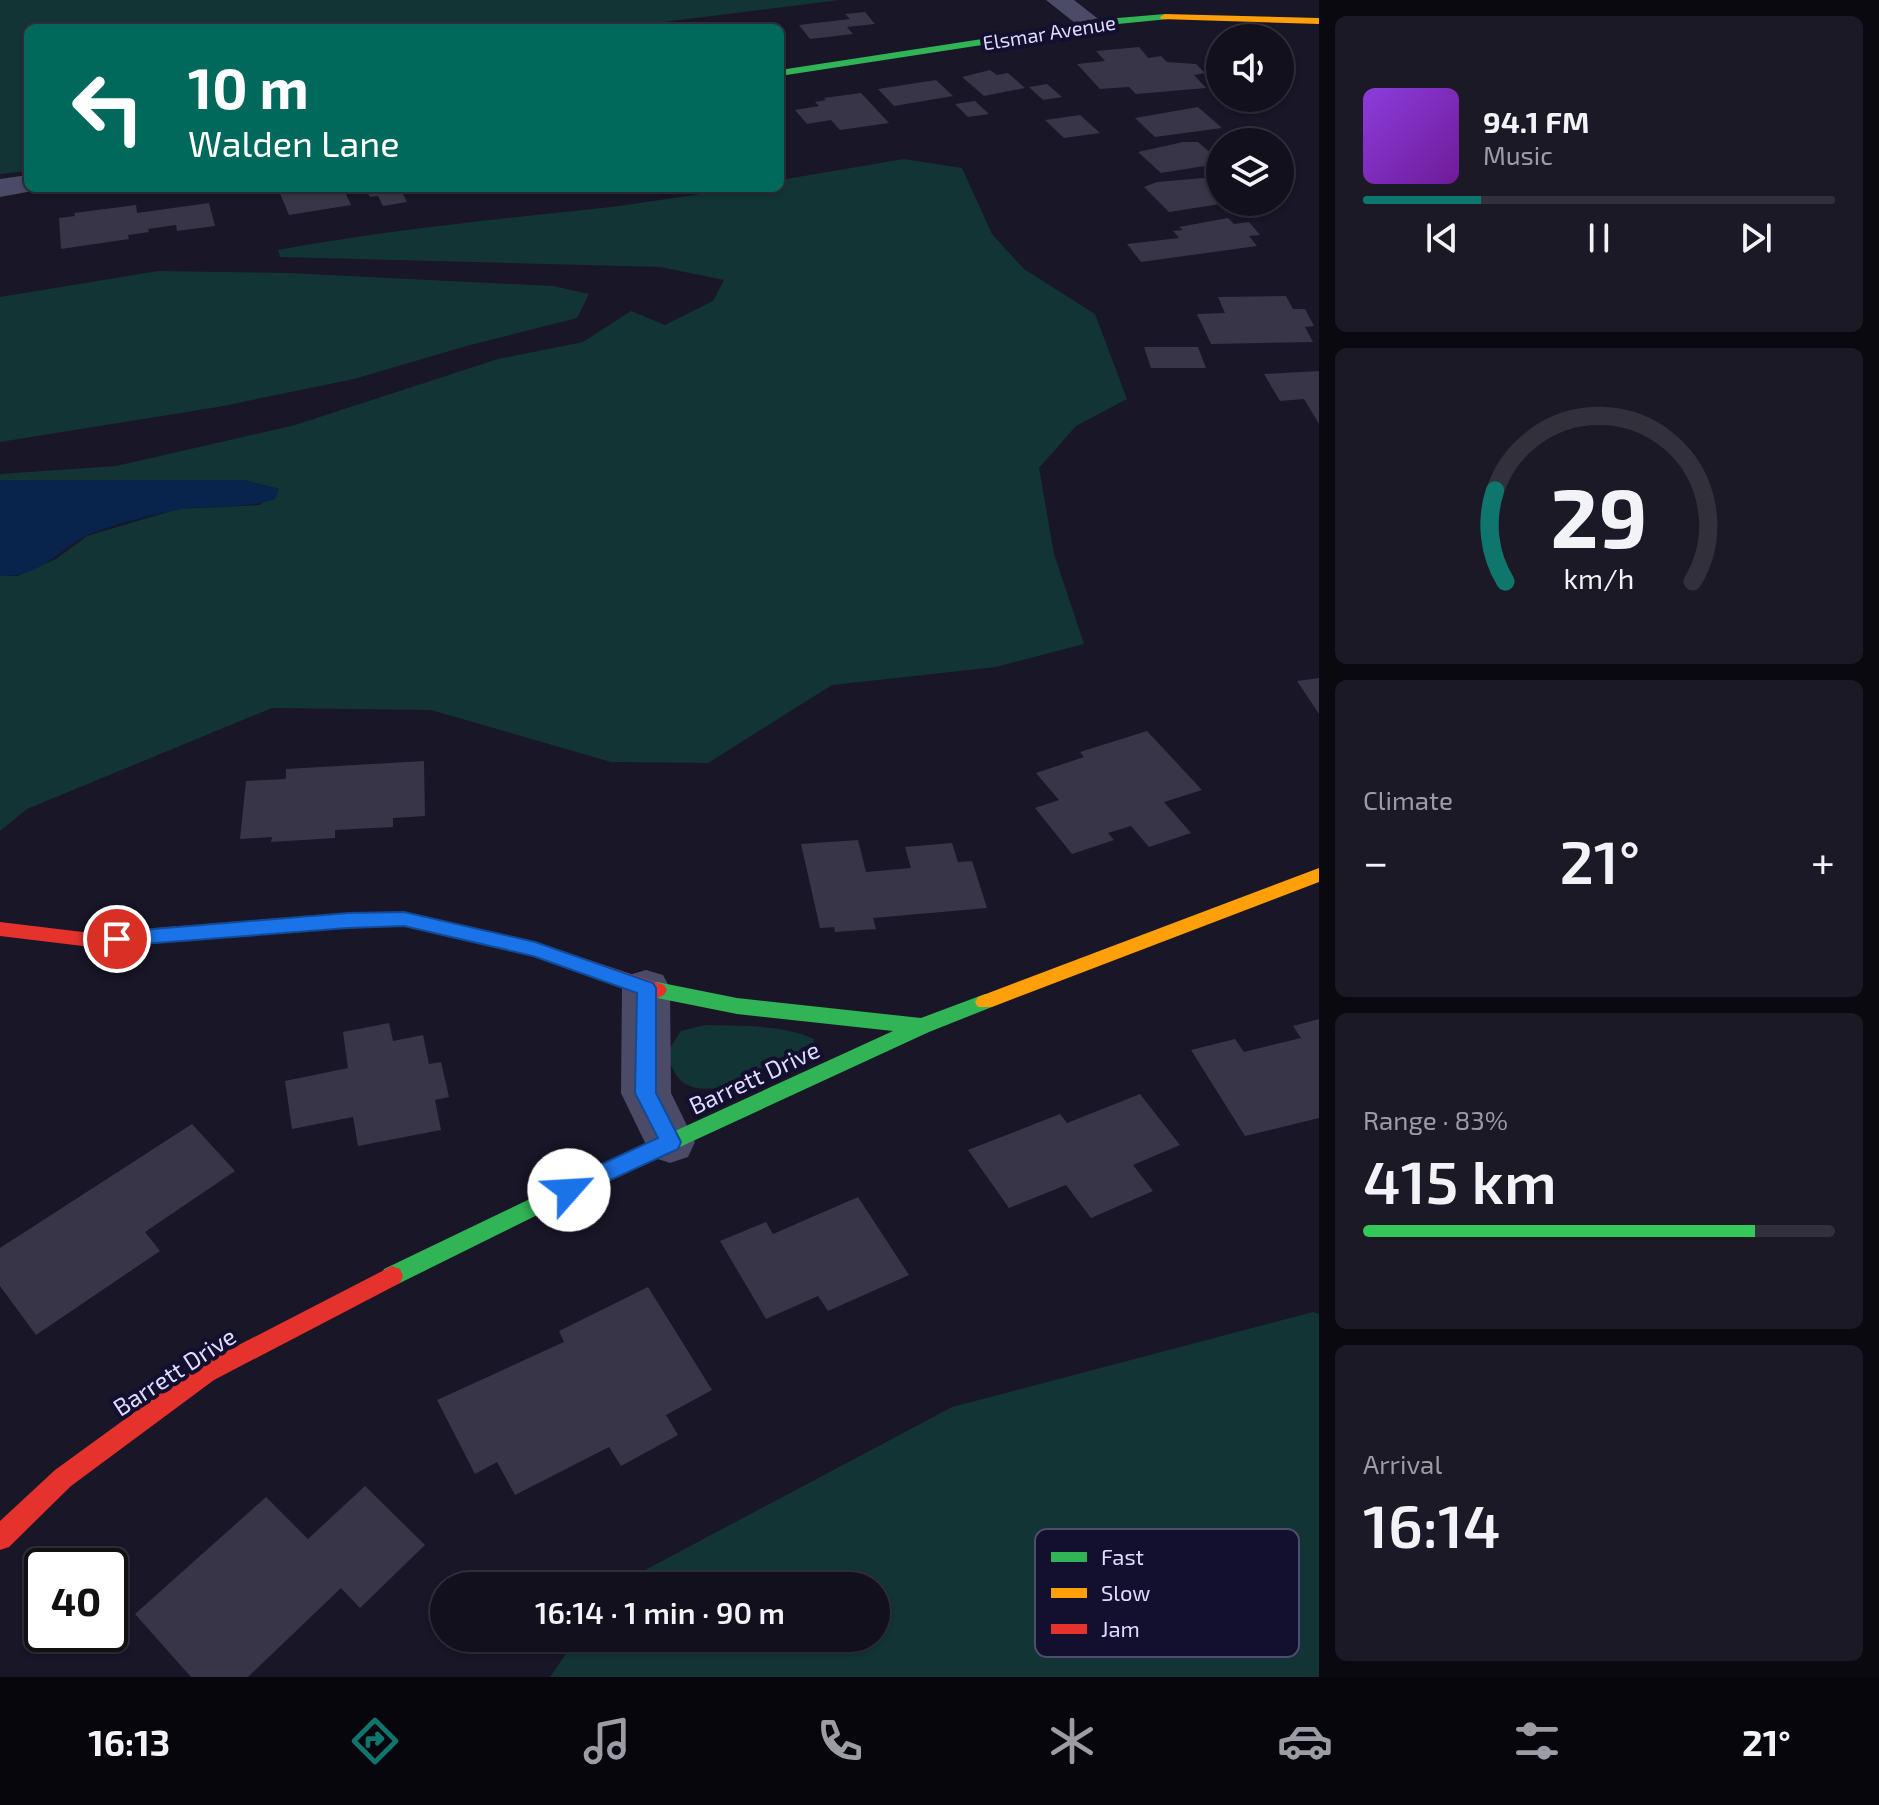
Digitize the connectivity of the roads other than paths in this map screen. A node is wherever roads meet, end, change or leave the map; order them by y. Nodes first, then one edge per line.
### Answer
1 (1058, 0) edge
2 (1101, 15) edge
3 (1319, 21) edge
4 (784, 72) edge
5 (24, 185) edge
6 (0, 188) edge
7 (1319, 875) edge
8 (0, 929) edge
9 (646, 988) junction
10 (922, 1026) junction
11 (670, 1142) junction
12 (0, 1538) edge

1 - 2 street
2 - 3 street, Elsmar Avenue
2 - 4 street, Elsmar Avenue
5 - 6 street
7 - 10 street, Barrett Drive
8 - 9 street
9 - 10 street
9 - 11 street
10 - 11 street, Barrett Drive
11 - 12 street, Barrett Drive

